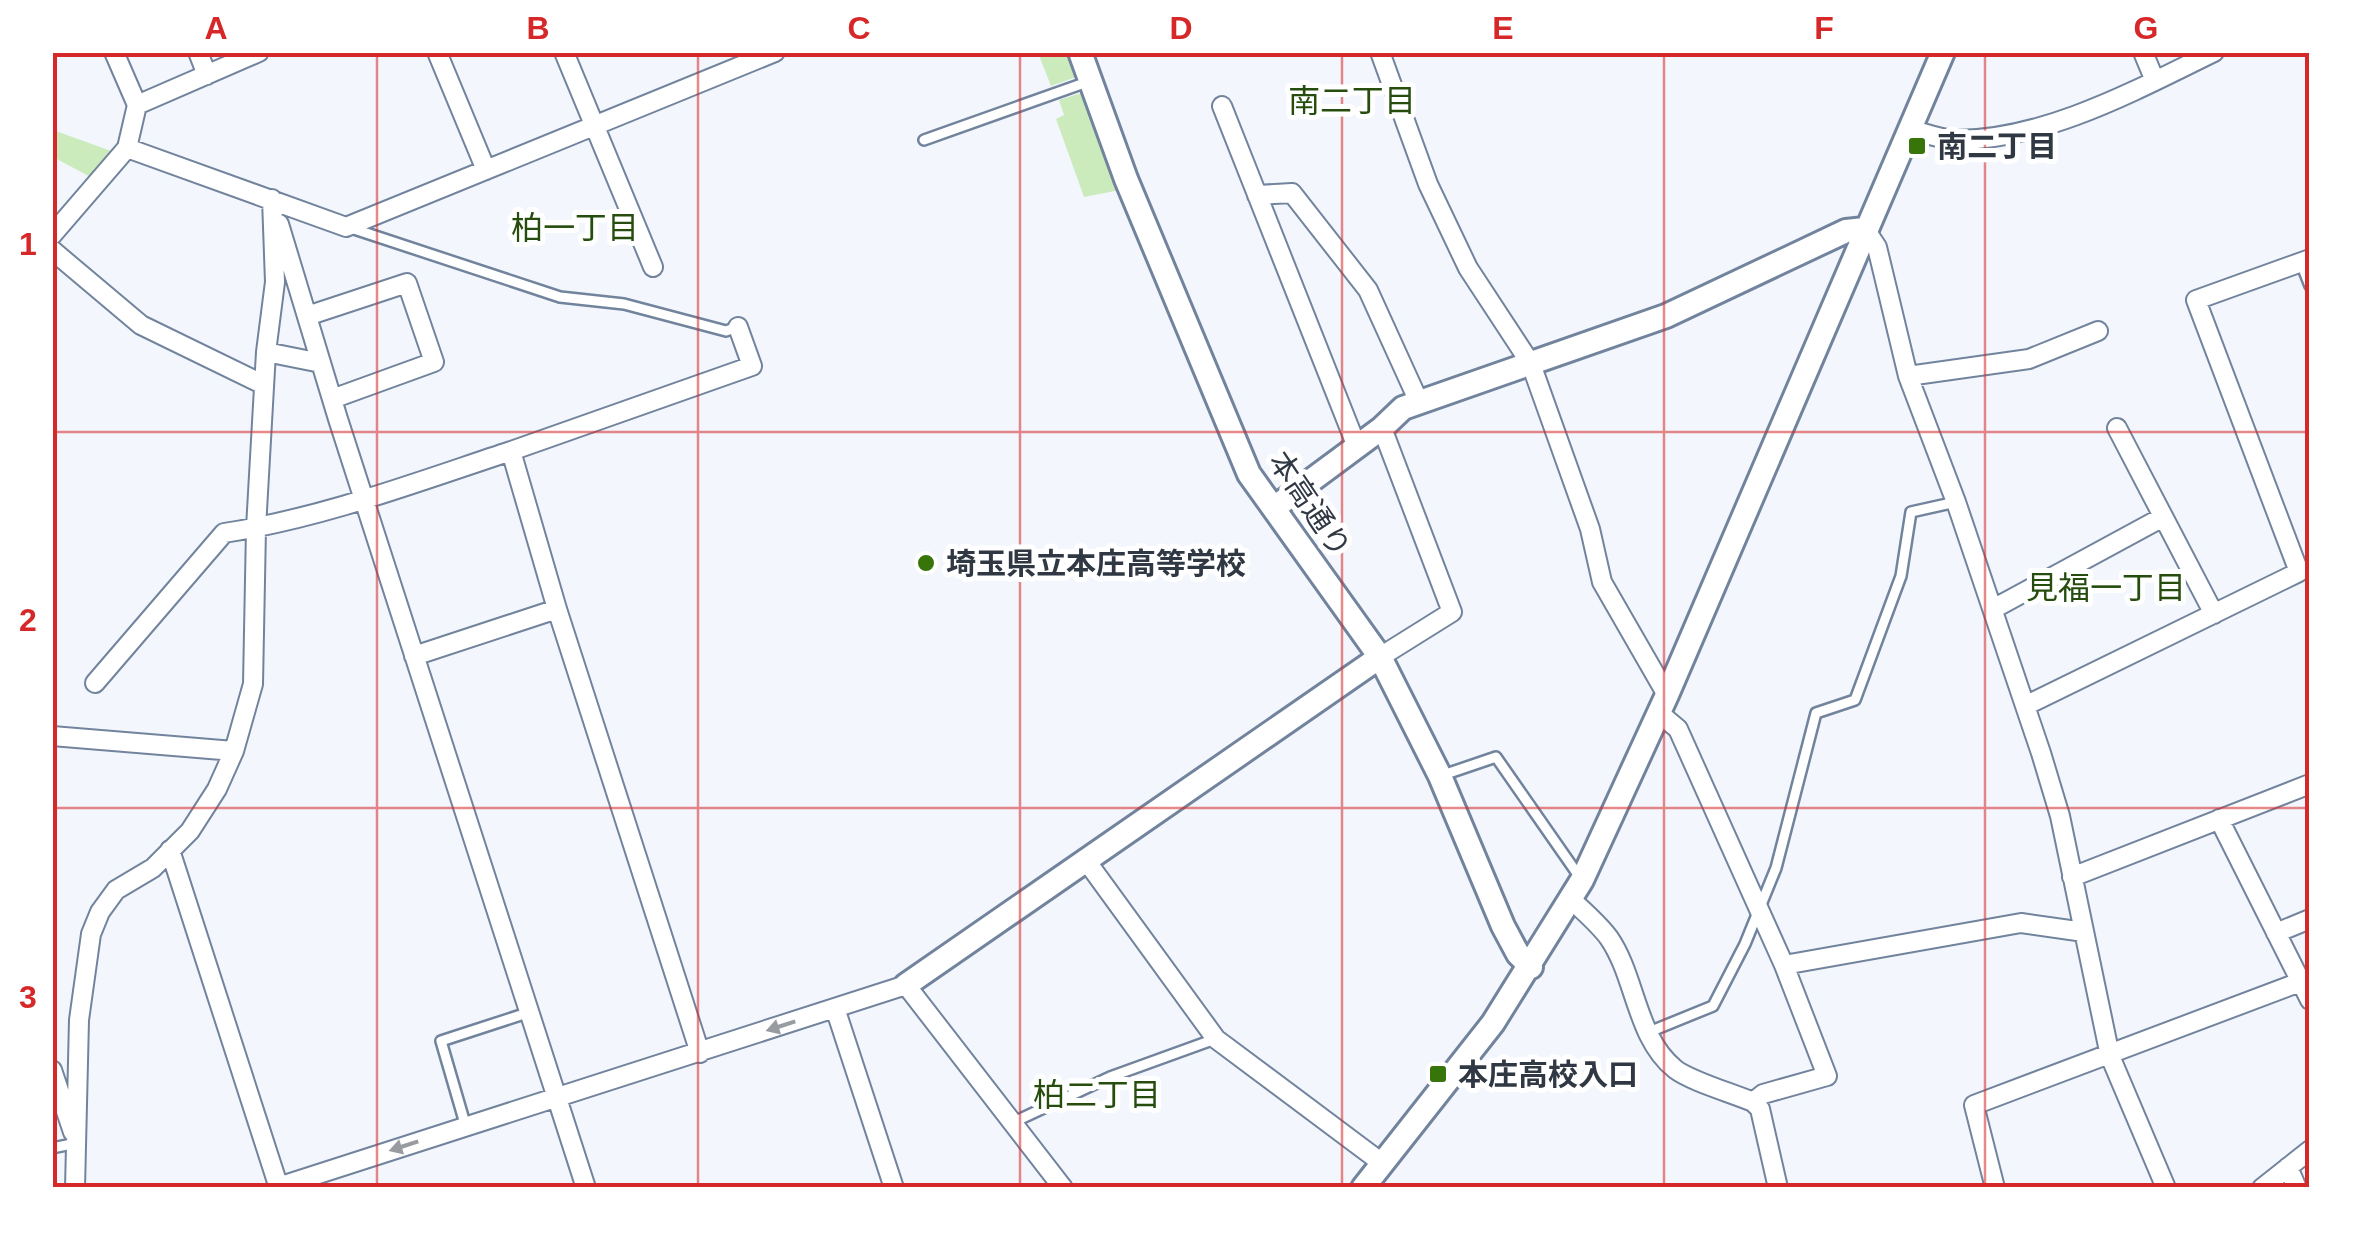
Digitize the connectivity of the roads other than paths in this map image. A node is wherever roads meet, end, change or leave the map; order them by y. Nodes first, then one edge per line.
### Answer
1 (114, 52) edge
2 (198, 52) edge
3 (259, 52) edge
4 (437, 52) edge
5 (564, 52) edge
6 (1080, 52) edge
7 (1380, 52) edge
8 (1943, 52) edge
9 (2143, 52) edge
10 (2214, 52) edge
11 (767, 54) edge
12 (208, 75) junction
13 (1090, 81) junction
14 (2155, 82) junction
15 (137, 106) junction
16 (1222, 106) dead end
17 (592, 126) junction
18 (1910, 129) junction
19 (924, 140) dead end
20 (127, 148) junction
21 (486, 170) junction
22 (1257, 195) junction
23 (272, 199) junction
24 (346, 226) junction
25 (1865, 229) junction
26 (52, 235) edge
27 (52, 250) edge
28 (2305, 261) edge
29 (653, 266) dead end
30 (2310, 286) edge
31 (307, 316) junction
32 (738, 326) joint
33 (2098, 331) dead end
34 (266, 352) junction
35 (321, 363) junction
36 (1531, 364) junction
37 (1908, 376) junction
38 (264, 385) junction
39 (332, 399) junction
40 (1419, 402) junction
41 (1382, 428) junction
42 (2117, 428) dead end
43 (1356, 447) junction
44 (511, 452) junction
45 (364, 499) junction
46 (1956, 502) junction
47 (1274, 508) junction
48 (2163, 517) junction
49 (256, 528) junction
50 (558, 609) junction
51 (1993, 609) junction
52 (2214, 614) junction
53 (414, 656) junction
54 (1380, 657) junction
55 (96, 684) dead end
56 (1663, 704) junction
57 (2025, 706) junction
58 (52, 736) edge
59 (234, 751) junction
60 (1440, 776) junction
61 (2310, 784) edge
62 (2220, 819) junction
63 (170, 850) junction
64 (1085, 859) junction
65 (2072, 877) junction
66 (1576, 890) junction
67 (1760, 912) junction
68 (2310, 919) edge
69 (2084, 932) junction
70 (2276, 934) junction
71 (1784, 966) junction
72 (1530, 968) junction
73 (2300, 982) junction
74 (906, 985) junction
75 (2310, 1000) edge
76 (835, 1008) junction
77 (530, 1012) junction
78 (1649, 1032) junction
79 (1216, 1039) junction
80 (700, 1052) junction
81 (2110, 1056) junction
82 (52, 1070) edge
83 (558, 1098) junction
84 (1753, 1102) junction
85 (1014, 1122) junction
86 (466, 1127) junction
87 (77, 1143) junction
88 (52, 1148) edge
89 (2310, 1150) edge
90 (1382, 1164) junction
91 (2288, 1167) junction
92 (277, 1187) edge
93 (75, 1188) edge
94 (586, 1188) edge
95 (894, 1188) edge
96 (1064, 1188) edge
97 (1364, 1188) edge
98 (1778, 1188) edge
99 (1994, 1188) edge
100 (2166, 1188) edge
101 (2262, 1188) edge
102 (2296, 1188) edge

1 - 15 street
2 - 12 street
3 - 12 street
4 - 21 street
5 - 17 street
6 - 13 street, 本高通り
7 - 36 street
8 - 18 street
9 - 14 street
10 - 14 street
11 - 17 street
12 - 15 street
13 - 19 lane
13 - 47 street, 本高通り
14 - 18 street
15 - 20 street
16 - 22 street
17 - 21 street
17 - 29 street
18 - 25 street
20 - 23 street
20 - 26 street
21 - 24 street
22 - 40 street
22 - 43 street
23 - 24 street
23 - 31 street
23 - 34 street
24 - 32 lane
25 - 36 street
25 - 37 street
25 - 56 street
27 - 38 street
28 - 30 lane
28 - 52 street
31 - 35 street
31 - 39 street
32 - 44 street
33 - 37 street
34 - 35 street
34 - 38 street
35 - 39 street
36 - 40 street
36 - 56 street
37 - 46 street
38 - 49 street
39 - 45 street
40 - 41 street
41 - 43 street
41 - 54 street
42 - 48 street
43 - 47 street
44 - 45 street
44 - 50 street
45 - 49 street
45 - 53 street
46 - 51 street
46 - 67 lane
47 - 54 street, 本高通り
48 - 51 street
48 - 52 street
49 - 55 street
49 - 59 street
50 - 53 street
50 - 80 street
51 - 57 street
52 - 57 street
53 - 77 street
54 - 60 street, 本高通り
54 - 64 street
56 - 66 street
56 - 67 street
57 - 65 street
58 - 59 street
59 - 63 street
60 - 66 lane
60 - 72 street, 本高通り
61 - 62 street
62 - 65 street
62 - 70 street
63 - 87 street
63 - 92 street
64 - 74 street
64 - 79 street
65 - 69 street
66 - 72 street
66 - 78 street
67 - 71 street
67 - 78 lane
68 - 70 street
69 - 71 street
69 - 81 street
70 - 73 street
71 - 84 street
72 - 90 street
73 - 75 street
73 - 81 street
74 - 76 street
74 - 85 street
76 -> 80 street
76 - 95 street
77 - 83 street
77 - 86 lane
78 - 84 street
79 - 85 lane
79 - 90 street
80 - 83 street
81 - 99 street
81 - 100 street
82 - 87 street
83 - 86 street
83 - 94 street
84 - 98 street
85 - 96 street
86 -> 92 street
87 - 88 lane
87 - 93 street
89 - 91 street
90 - 97 street
91 - 101 street
91 - 102 street

